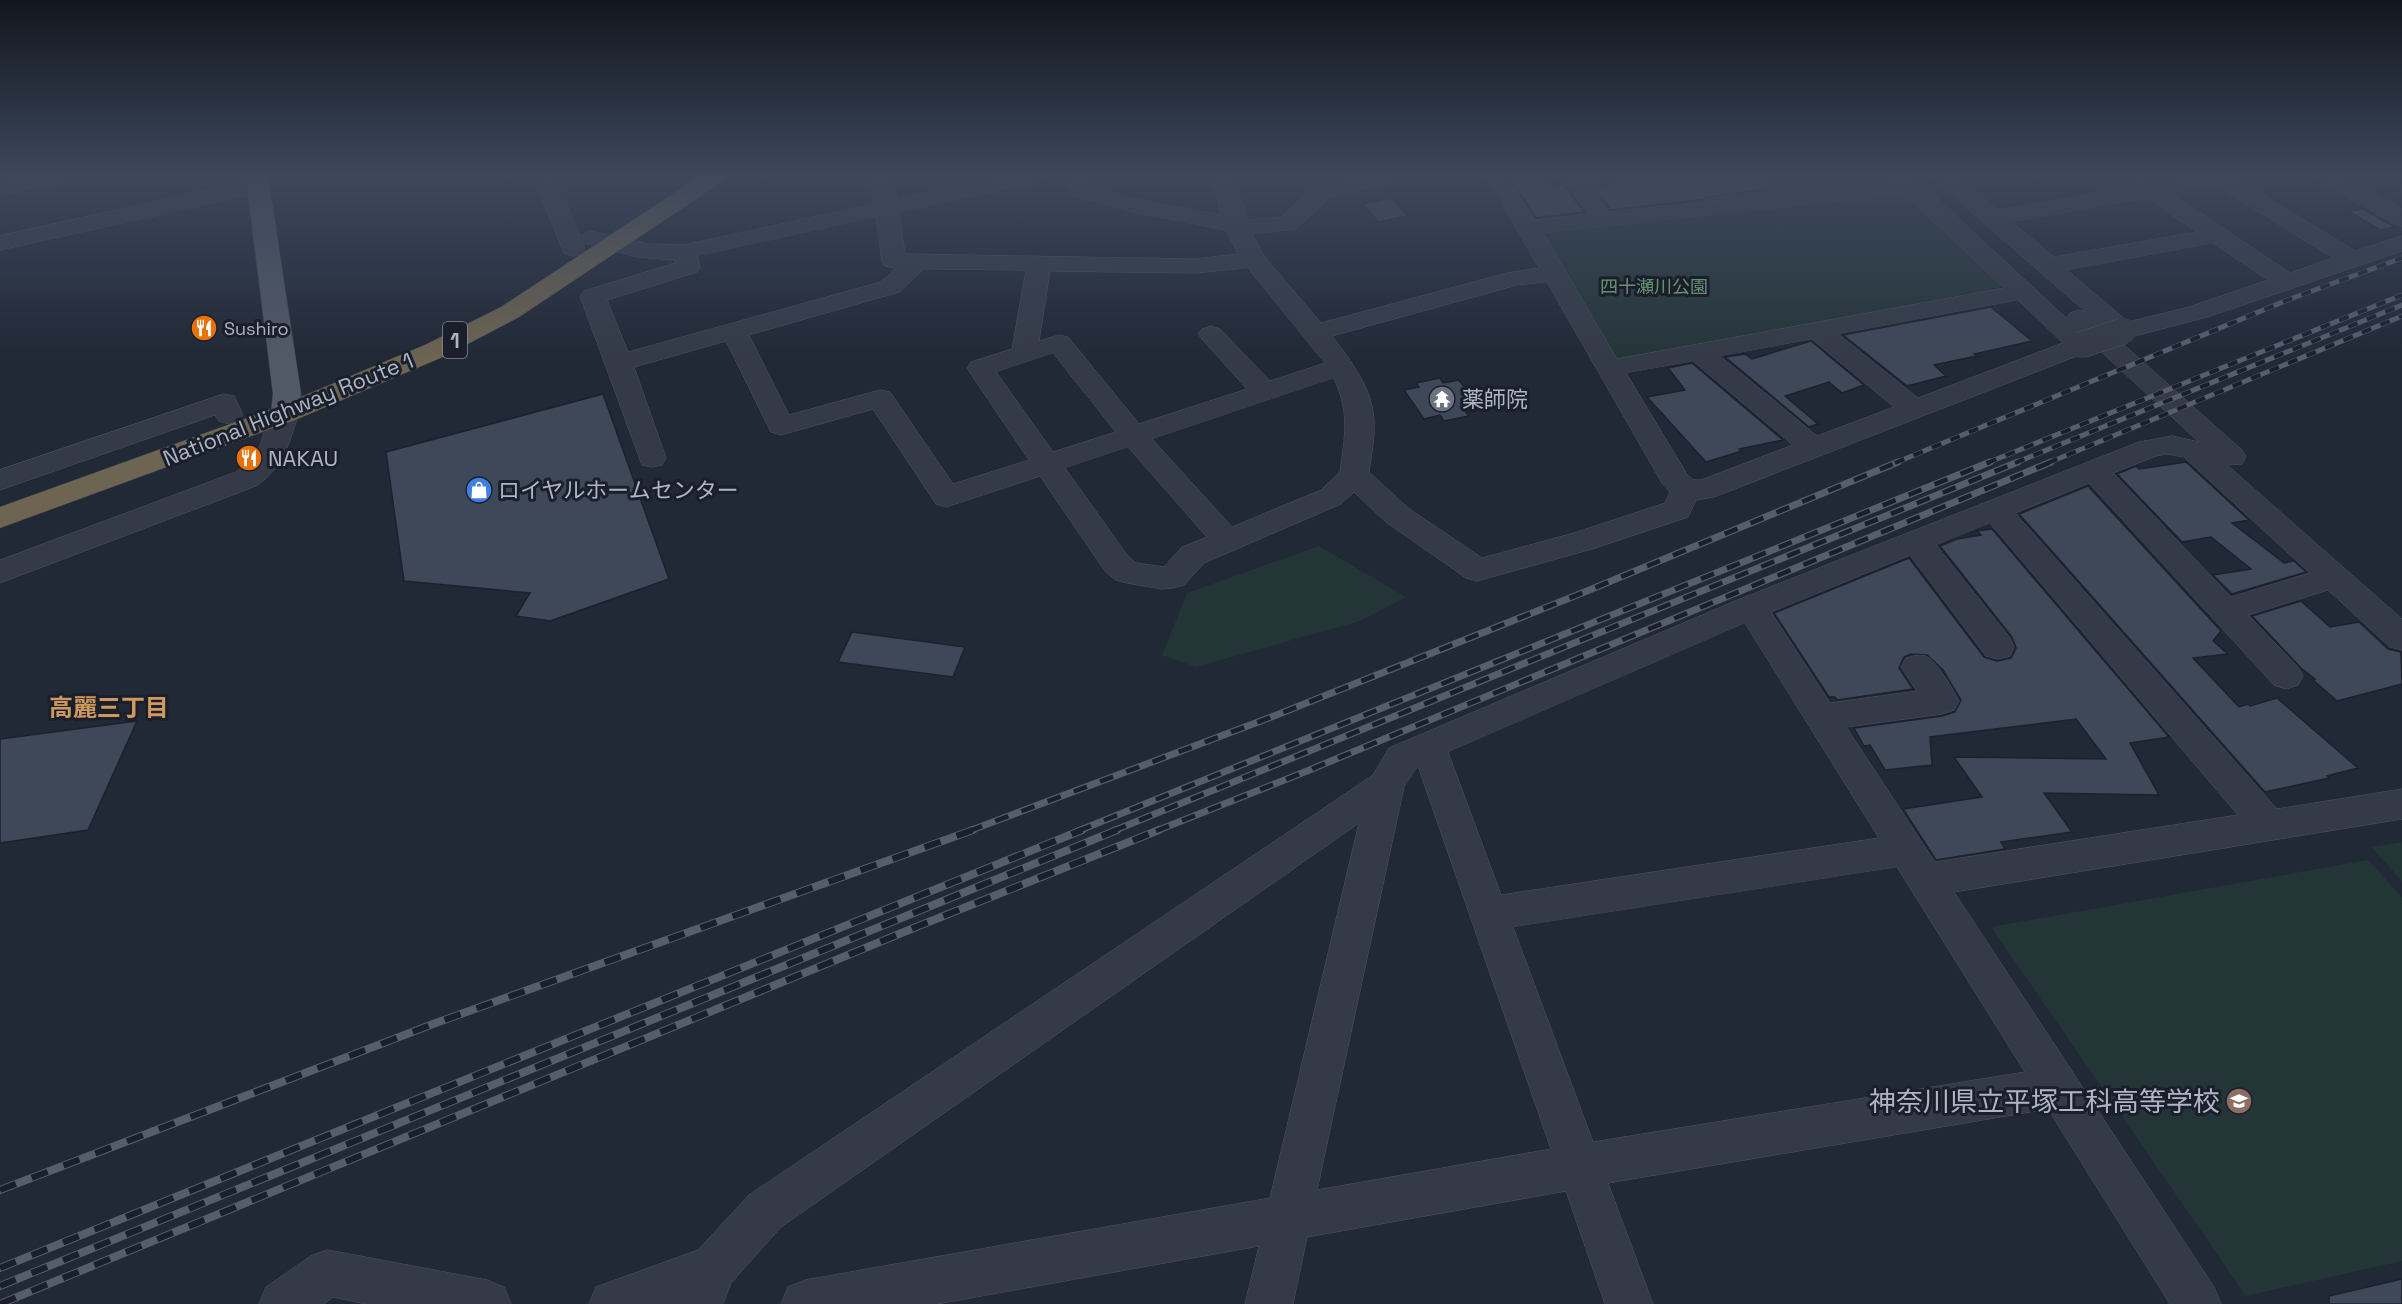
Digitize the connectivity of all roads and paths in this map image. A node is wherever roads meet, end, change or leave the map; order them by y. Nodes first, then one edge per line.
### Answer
1 (26, 237) edge
2 (265, 237) edge
3 (578, 237) edge
4 (590, 237) edge
5 (626, 237) edge
6 (752, 237) edge
7 (890, 237) edge
8 (1242, 237) edge
9 (1532, 237) edge
10 (1967, 237) edge
11 (1976, 237) edge
12 (2015, 237) edge
13 (2207, 237) edge
14 (2220, 237) edge
15 (2318, 237) edge
16 (0, 243) edge
17 (581, 243) junction
18 (2402, 243) edge
19 (614, 245) junction
20 (684, 252) junction
21 (1254, 260) junction
22 (2353, 260) junction
23 (918, 261) junction
24 (1039, 264) junction
25 (2047, 266) junction
26 (1555, 274) junction
27 (2287, 282) junction
28 (2022, 292) junction
29 (1816, 329) junction
30 (734, 331) junction
31 (2123, 331) junction
32 (1314, 333) junction
33 (1211, 334) dead end
34 (2081, 345) junction
35 (1699, 352) junction
36 (1024, 354) junction
37 (619, 363) junction
38 (1341, 367) junction
39 (1610, 368) junction
40 (1265, 392) junction
41 (286, 404) junction
42 (1914, 409) junction
43 (229, 415) junction
44 (1134, 435) junction
45 (1814, 448) junction
46 (652, 458) dead end
47 (1047, 464) junction
48 (2094, 471) junction
49 (1354, 475) junction
50 (0, 480) edge
51 (1695, 490) junction
52 (0, 496) edge
53 (1995, 509) junction
54 (0, 518) edge
55 (1227, 540) junction
56 (1916, 541) junction
57 (0, 572) edge
58 (2333, 578) junction
59 (1751, 607) junction
60 (2225, 610) junction
61 (2402, 612) edge
62 (2402, 638) edge
63 (1998, 647) dead end
64 (1918, 667) dead end
65 (2286, 676) dead end
66 (1822, 717) junction
67 (1428, 745) junction
68 (1386, 785) junction
69 (2402, 804) edge
70 (2268, 824) junction
71 (1916, 865) junction
72 (1489, 914) junction
73 (2057, 1087) junction
74 (1580, 1166) junction
75 (1288, 1219) junction
76 (706, 1286) edge
77 (283, 1304) edge
78 (487, 1304) edge
79 (613, 1304) edge
80 (805, 1304) edge
81 (1269, 1304) edge
82 (1629, 1304) edge
83 (2197, 1304) edge

1 - 16 street
2 - 41 main road
3 - 17 street
4 - 17 highway, National Highway Route 1 / 1
5 - 19 highway, National Highway Route 1 / 1
6 - 20 street
7 - 23 street
8 - 21 street
9 - 26 street
10 - 28 street
11 - 61 street
12 - 25 street
13 - 25 street
14 - 27 street
15 - 22 street
17 - 19 street
17 - 41 highway, National Highway Route 1 / 1
18 - 22 street
19 - 20 street
19 - 41 highway, National Highway Route 1 / 1
20 - 37 street
21 - 24 street
21 - 32 street
22 - 27 street
23 - 24 street
23 - 30 street
24 - 36 street
25 - 31 street
26 - 32 street
26 - 39 street
27 - 31 street
28 - 29 street
28 - 34 street
29 - 35 street
29 - 42 street
30 - 37 street
30 - 47 street
31 - 34 street, bridge
32 - 38 street
33 - 40 street
34 - 42 street
35 - 39 street
35 - 45 street
36 - 44 street
36 - 47 street
37 - 46 street
38 - 40 street
38 - 49 street
39 - 51 street
40 - 44 street
41 - 43 highway, National Highway Route 1 / 1
41 - 54 highway, National Highway Route 1 / 1
41 - 57 street
42 - 45 street
43 - 50 street
43 - 52 highway, National Highway Route 1 / 1
44 - 47 street
44 - 55 street
45 - 51 street
47 - 55 street
48 - 53 street
48 - 58 street
48 - 60 street
49 - 51 street
49 - 55 street
53 - 56 street
53 - 70 street
56 - 59 street
56 - 63 street
58 - 60 street
58 - 62 street
59 - 66 street
59 - 67 street
60 - 65 street
64 - 66 street
66 - 71 street
67 - 68 street
67 - 72 street
68 - 75 street
68 - 76 street
69 - 70 street
70 - 71 street
71 - 72 street
71 - 73 street
72 - 74 street
73 - 74 street
73 - 83 street
74 - 75 street
74 - 82 street
75 - 80 street
75 - 81 street
76 - 79 street
77 - 78 street

